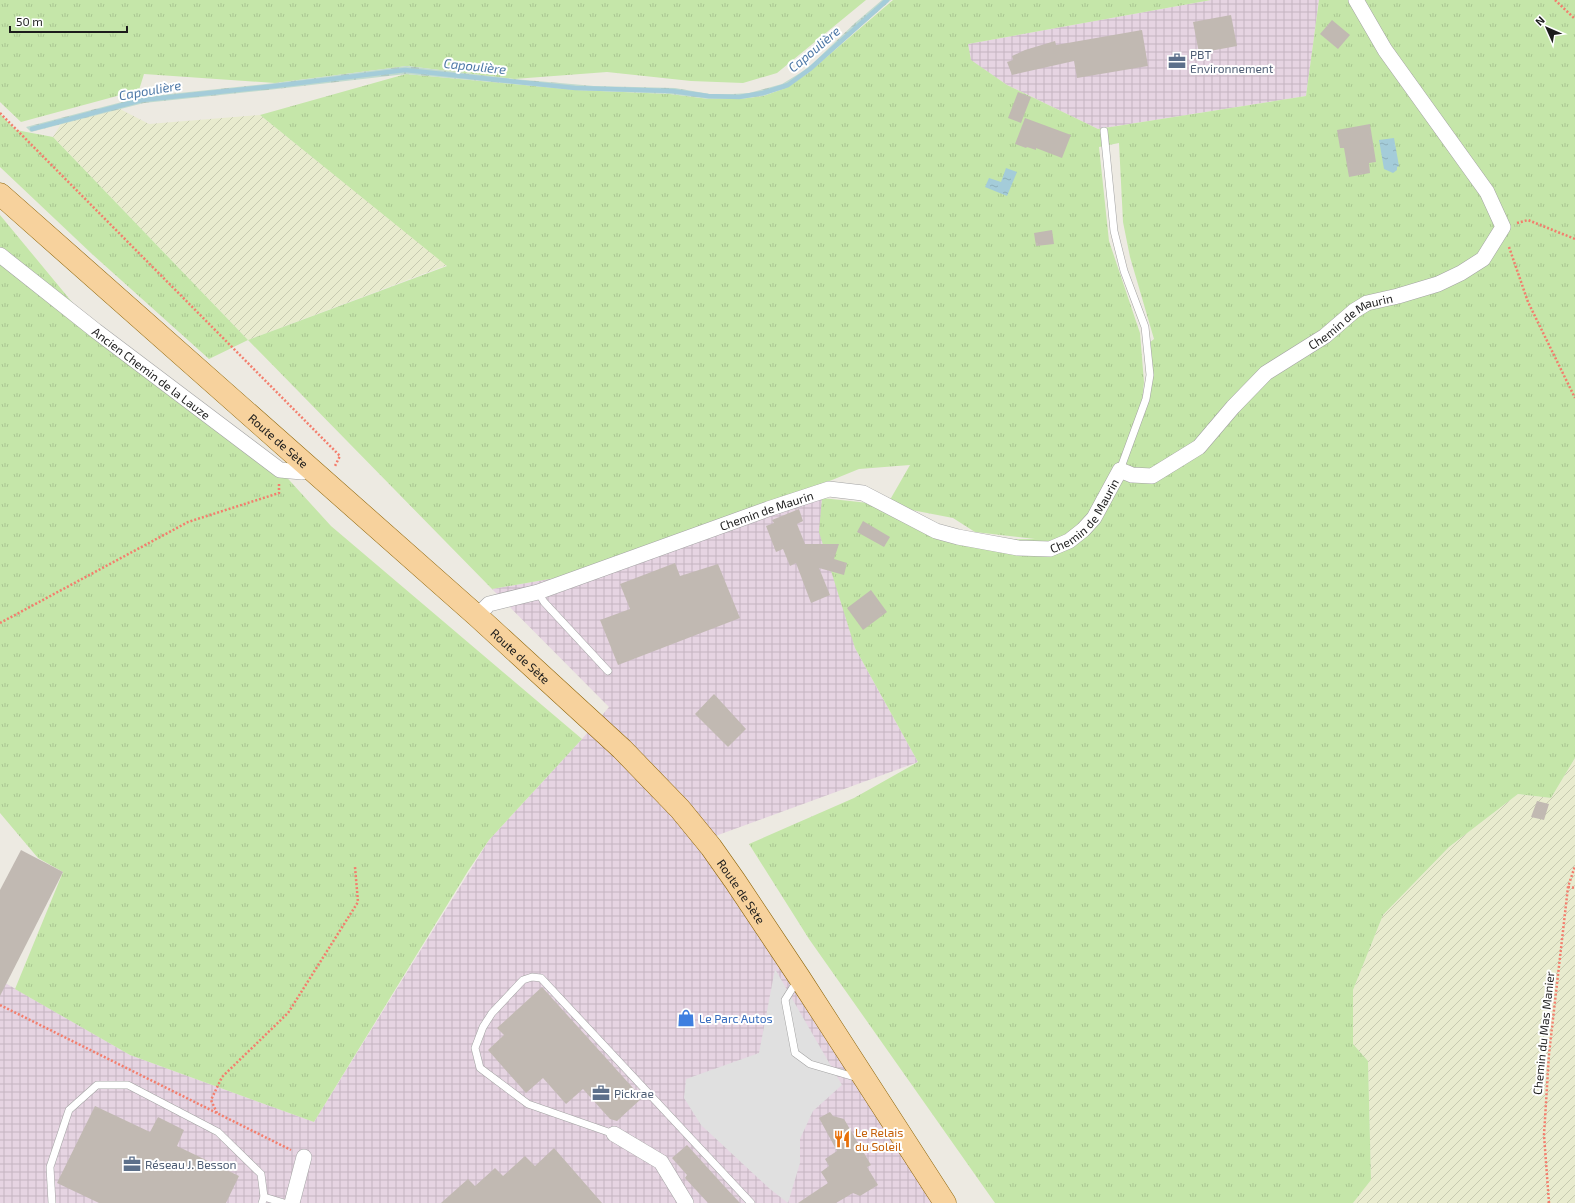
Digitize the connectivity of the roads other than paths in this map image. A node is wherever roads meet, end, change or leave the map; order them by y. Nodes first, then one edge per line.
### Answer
1 (1356, 0) edge
2 (1104, 130) dead end
3 (0, 194) edge
4 (0, 255) edge
5 (309, 466) junction
6 (1120, 470) junction
7 (538, 592) junction
8 (477, 616) junction
9 (608, 671) dead end
10 (800, 977) junction
11 (866, 1081) junction
12 (614, 1134) joint
13 (304, 1157) road end
14 (263, 1200) edge
15 (52, 1203) edge
16 (284, 1203) edge
17 (292, 1203) edge
18 (686, 1203) edge
19 (752, 1203) edge
20 (945, 1203) edge

1 - 6 street, Chemin de Maurin
2 - 6 lane
3 - 5 main road, Route de Sète
4 - 5 street, Ancien Chemin de la Lauze
5 - 8 main road, Route de Sète
6 - 7 street, Chemin de Maurin
7 - 8 street, Chemin de Maurin
7 - 9 lane
8 - 10 main road, Route de Sète
10 - 11 main road, Route de Sète
10 - 11 lane
11 - 20 main road, Route de Sète
12 - 18 street
12 - 19 lane
13 - 17 street
14 - 15 lane
14 - 16 lane

